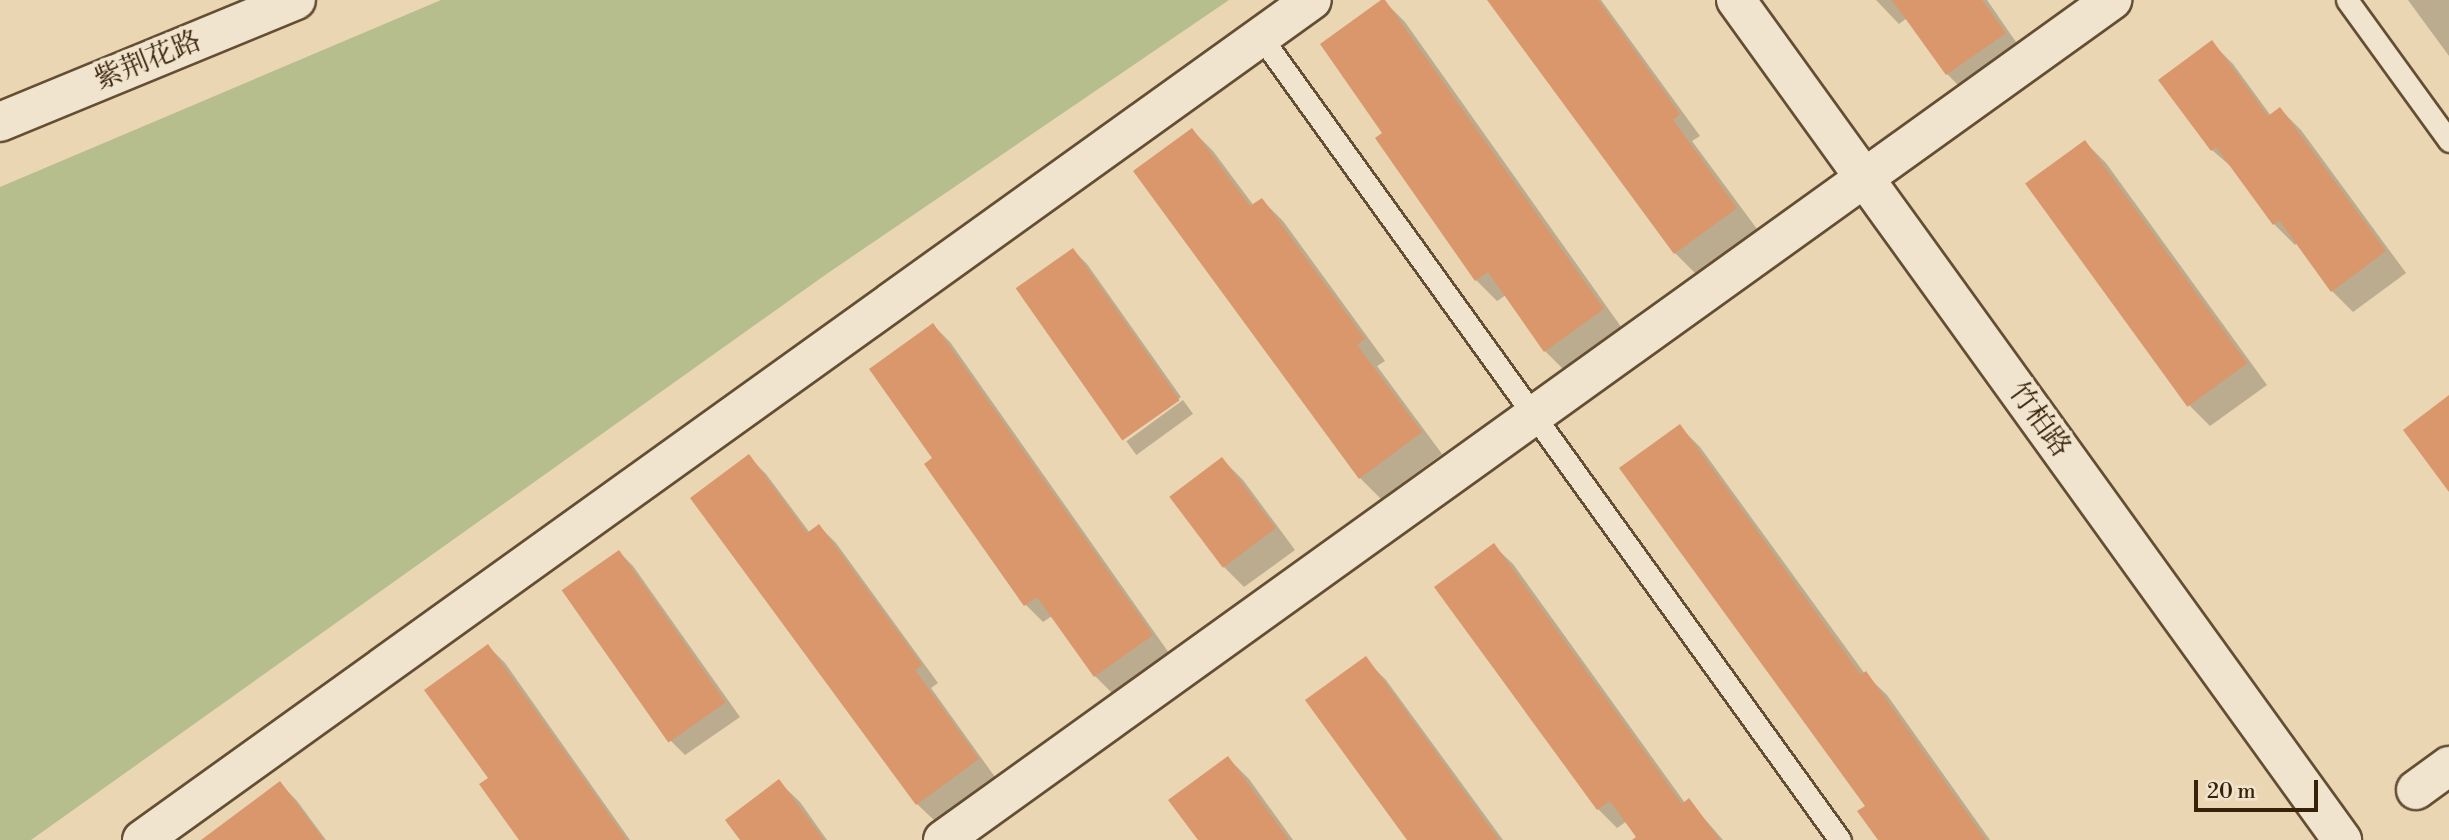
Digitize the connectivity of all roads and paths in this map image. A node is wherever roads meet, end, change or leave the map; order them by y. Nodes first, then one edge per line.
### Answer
1 (296, 0) edge
2 (1312, 0) edge
3 (1736, 0) edge
4 (2112, 0) edge
5 (2347, 0) edge
6 (1261, 37) junction
7 (0, 122) edge
8 (2449, 141) edge
9 (1864, 177) junction
10 (1535, 414) junction
11 (2449, 766) edge
12 (2416, 790) dead end
13 (142, 840) edge
14 (943, 840) edge
15 (1840, 840) edge
16 (2342, 840) edge

1 - 7 street, 紫荆花路
2 - 6 street
3 - 9 street, 竹柏路
4 - 9 street
5 - 8 lane
6 - 10 lane
6 - 13 street
9 - 10 street
9 - 16 street, 竹柏路
10 - 14 street
10 - 15 lane
11 - 12 street

